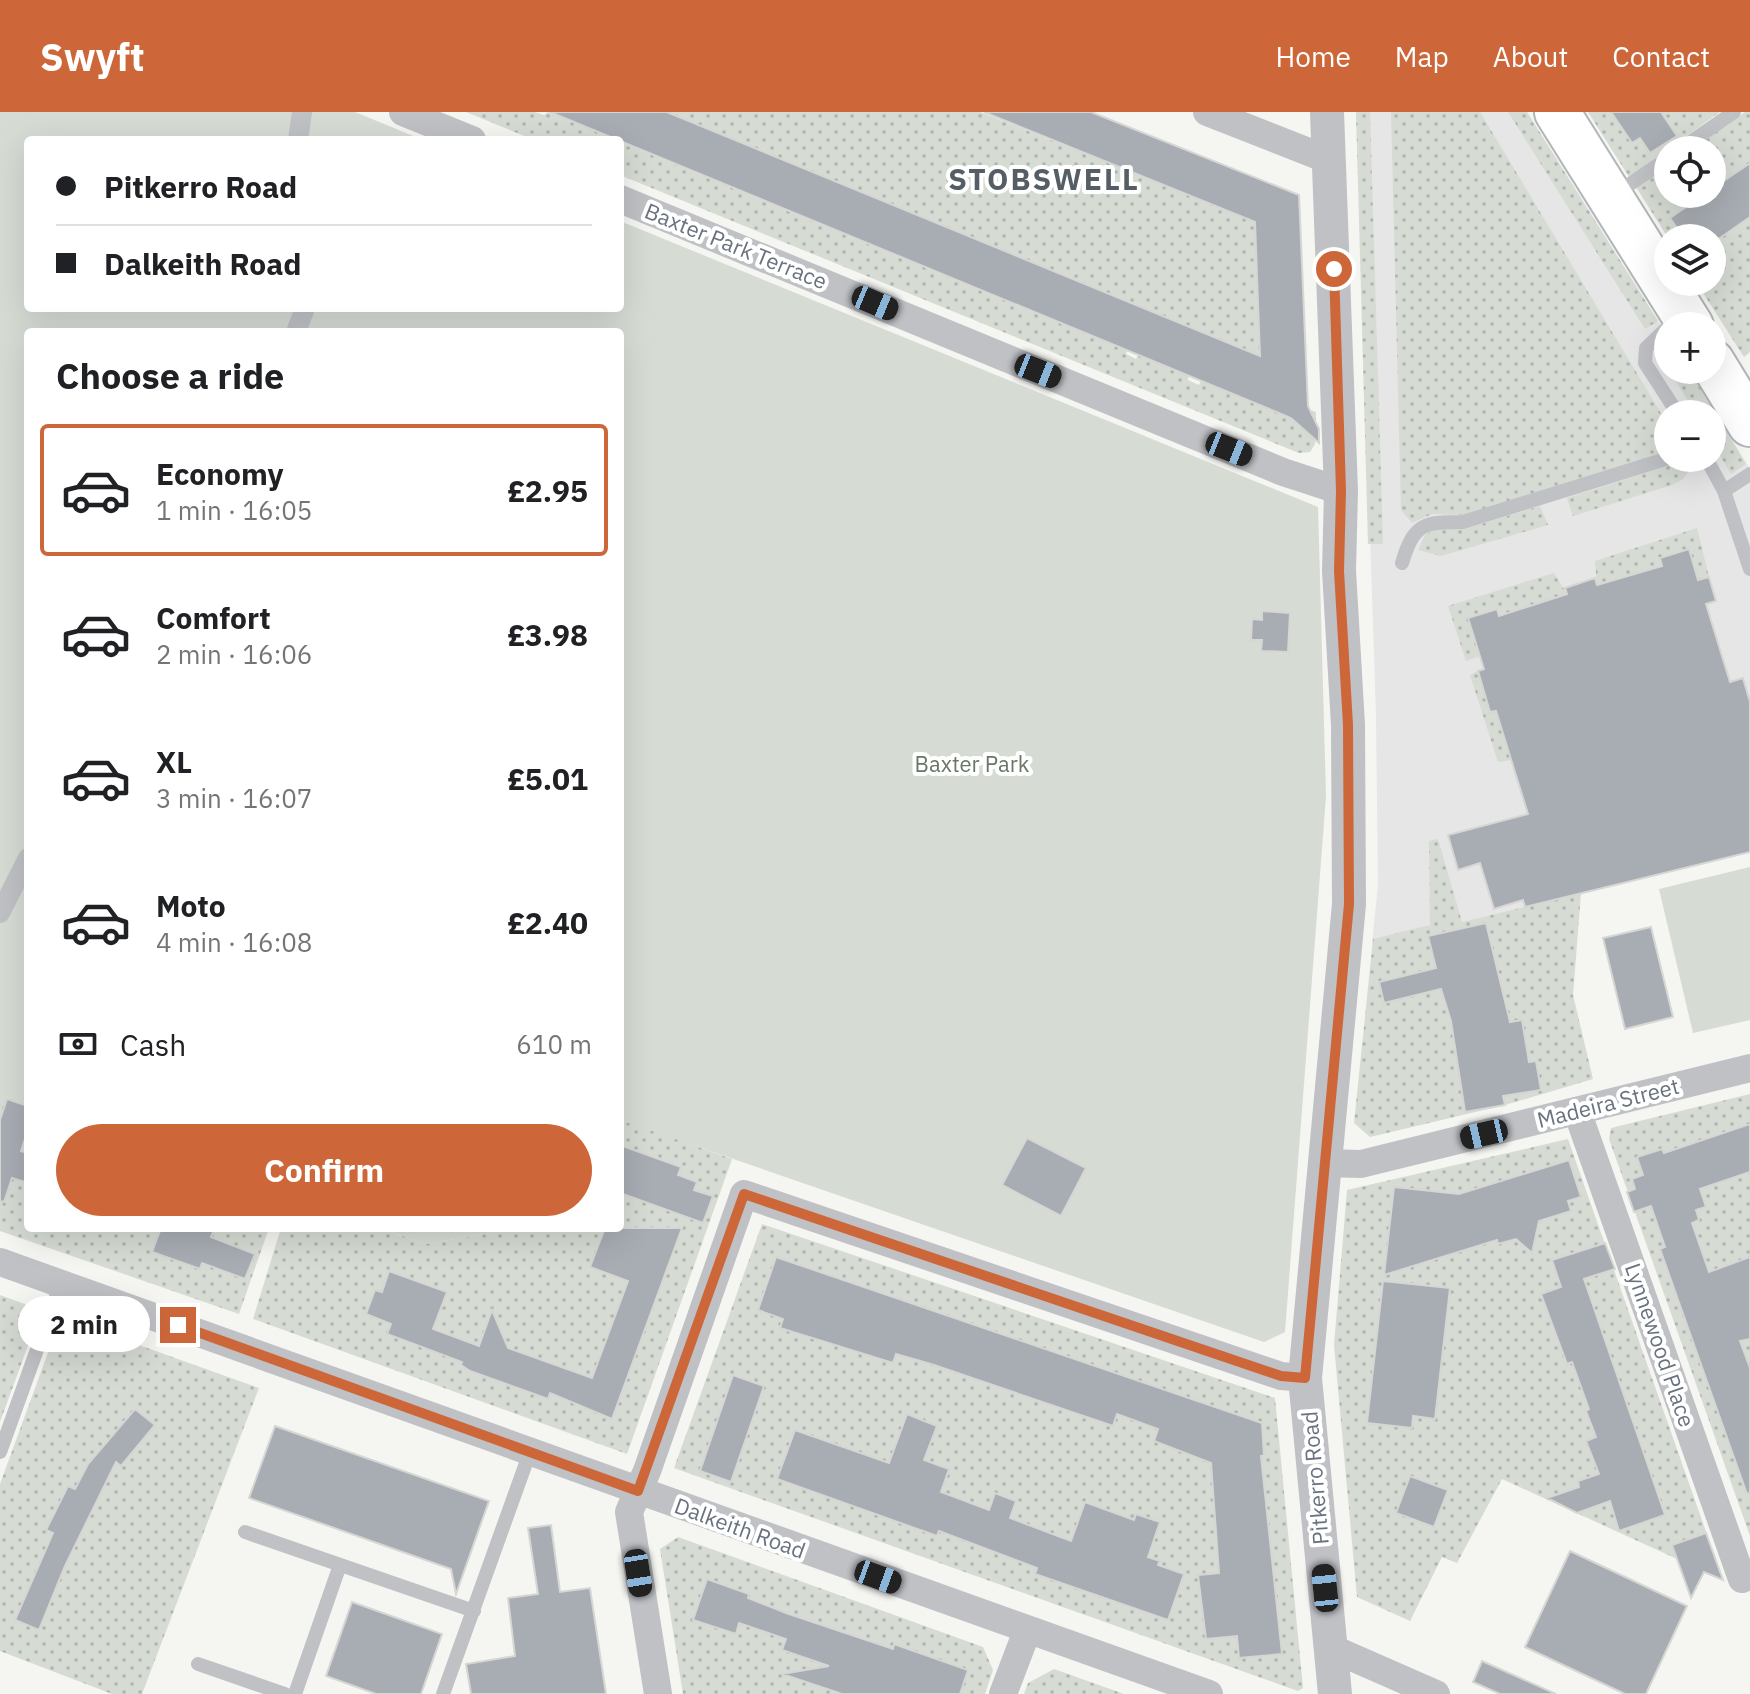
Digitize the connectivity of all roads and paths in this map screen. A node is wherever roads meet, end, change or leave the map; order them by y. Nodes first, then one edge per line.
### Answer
1 (302, 112) edge
2 (403, 112) edge
3 (1207, 112) edge
4 (1327, 112) edge
5 (1557, 112) edge
6 (1734, 112) edge
7 (299, 136) edge
8 (462, 136) edge
9 (1699, 136) edge
10 (1329, 160) junction
11 (1654, 168) edge
12 (1610, 198) junction
13 (624, 201) edge
14 (1672, 312) edge
15 (1654, 342) edge
16 (1654, 377) edge
17 (1654, 463) edge
18 (1714, 472) edge
19 (1750, 474) edge
20 (1341, 491) junction
21 (1724, 491) junction
22 (1402, 563) dead end
23 (1750, 569) edge
24 (24, 866) edge
25 (0, 913) edge
26 (1750, 1068) edge
27 (1577, 1111) junction
28 (1325, 1163) junction
29 (0, 1262) edge
30 (61, 1283) junction
31 (1305, 1378) junction
32 (0, 1452) edge
33 (530, 1452) junction
34 (638, 1491) junction
35 (245, 1532) dead end
36 (340, 1565) junction
37 (1742, 1579) dead end
38 (474, 1611) junction
39 (1027, 1631) junction
40 (1331, 1648) junction
41 (198, 1664) dead end
42 (285, 1694) edge
43 (295, 1694) edge
44 (443, 1694) edge
45 (658, 1694) edge
46 (1003, 1694) edge
47 (1209, 1694) edge
48 (1335, 1694) edge
49 (1436, 1694) edge

1 - 7 street
2 - 8 street
3 - 10 street
4 - 10 street, Pitkerro Road
5 - 12 main road
6 - 9 lane
10 - 20 street, Pitkerro Road
11 - 12 lane
12 - 14 main road
13 - 20 street, Baxter Park Terrace
15 - 16 lane
17 - 22 lane
18 - 21 lane
19 - 21 lane
20 - 28 street, Pitkerro Road
21 - 23 lane
24 - 25 street
26 - 27 street, Madeira Street
27 - 28 street, Madeira Street
27 - 37 street, Lynnewood Place
28 - 31 street, Pitkerro Road
29 - 30 street, Dalkeith Road
30 - 32 lane
30 - 33 street, Dalkeith Road
31 - 34 street
31 - 40 street, Pitkerro Road
33 - 34 street, Dalkeith Road
33 - 38 lane
34 - 39 street, Dalkeith Road
34 - 45 street
35 - 36 lane
36 - 38 lane
36 - 43 lane
38 - 44 lane
39 - 46 street
39 - 47 street, Dalkeith Road
40 - 48 street, Pitkerro Road
40 - 49 street
41 - 42 lane

